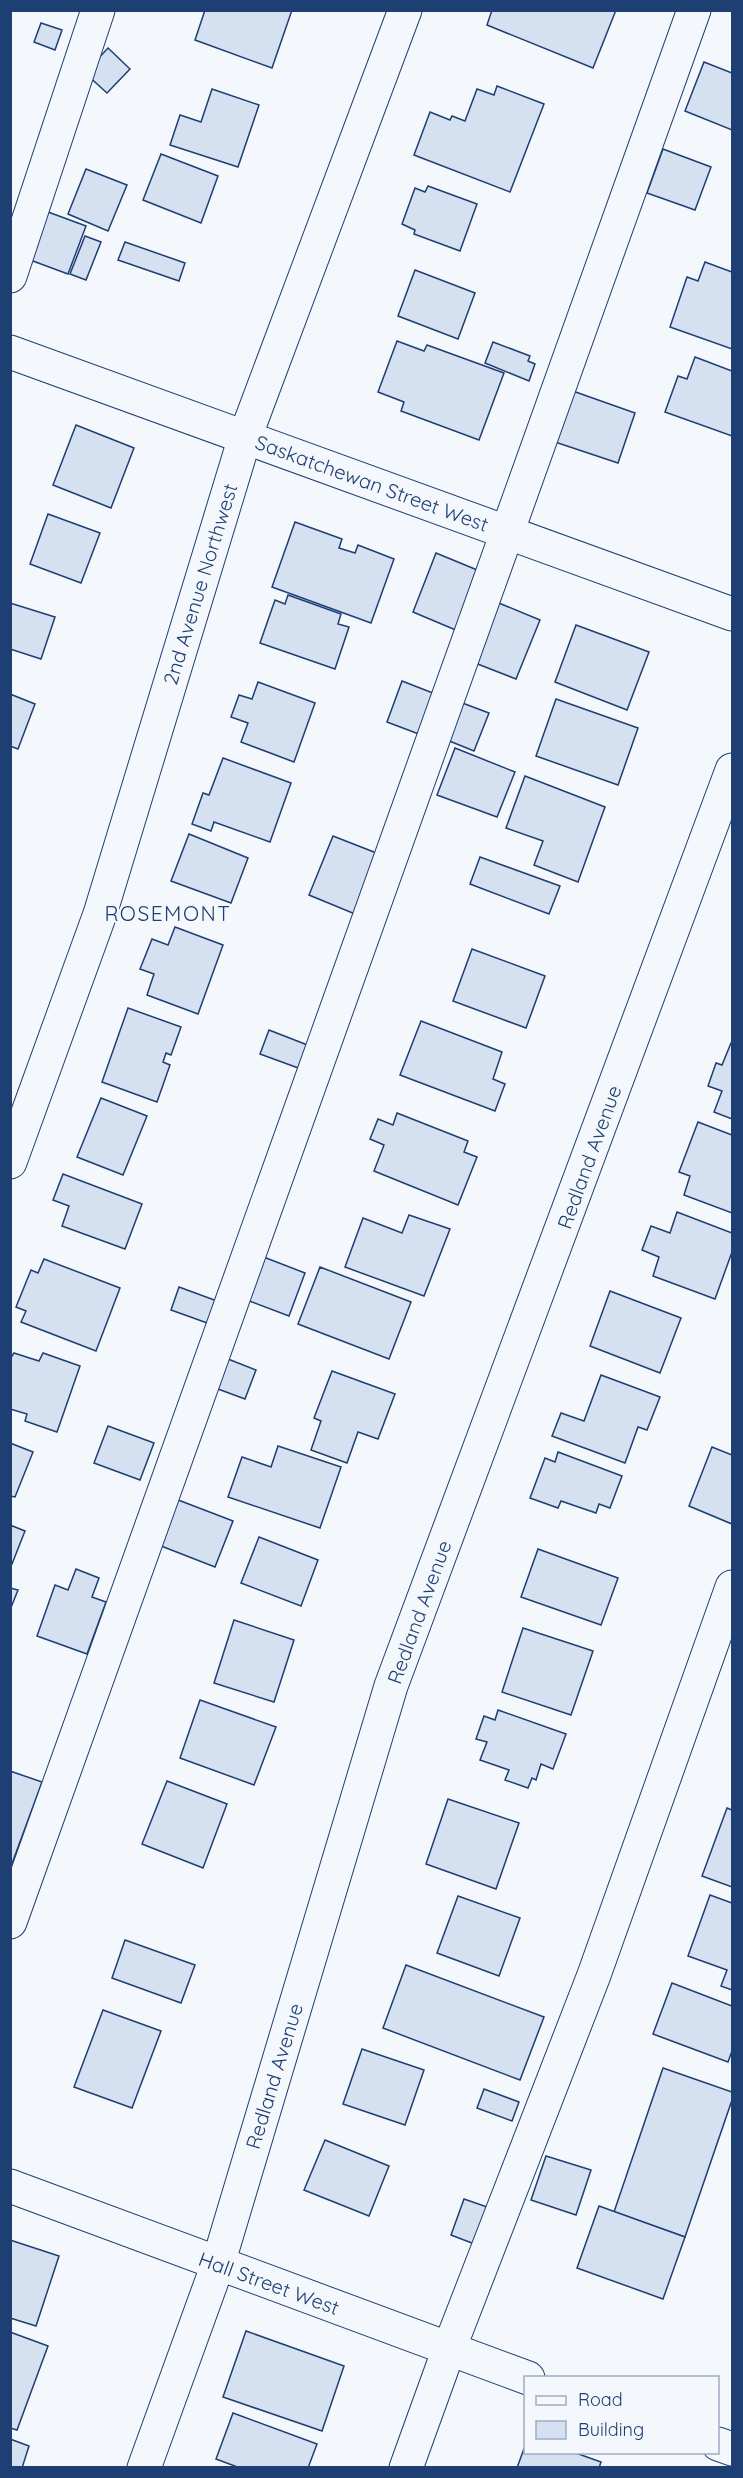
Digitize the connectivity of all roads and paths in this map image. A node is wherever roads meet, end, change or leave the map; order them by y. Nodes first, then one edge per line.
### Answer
1 (98, 10) edge
2 (405, 10) edge
3 (694, 10) edge
4 (10, 276) edge
5 (10, 352) edge
6 (245, 437) junction
7 (508, 533) junction
8 (732, 614) edge
9 (732, 770) edge
10 (10, 1162) edge
11 (732, 1587) edge
12 (10, 1922) edge
13 (10, 2186) edge
14 (218, 2264) junction
15 (449, 2349) junction
16 (524, 2377) edge
17 (144, 2468) edge
18 (406, 2468) edge

1 - 4 street
2 - 6 street, 2nd Avenue Northwest
3 - 7 street
5 - 6 street, Saskatchewan Street West
6 - 7 street, Saskatchewan Street West
6 - 10 street, 2nd Avenue Northwest
7 - 8 street, Saskatchewan Street West
7 - 12 street
9 - 14 street, Redland Avenue
11 - 15 street
13 - 14 street, Hall Street West
14 - 15 street, Hall Street West
14 - 17 street, Redland Avenue
15 - 16 street, Hall Street West
15 - 18 street

